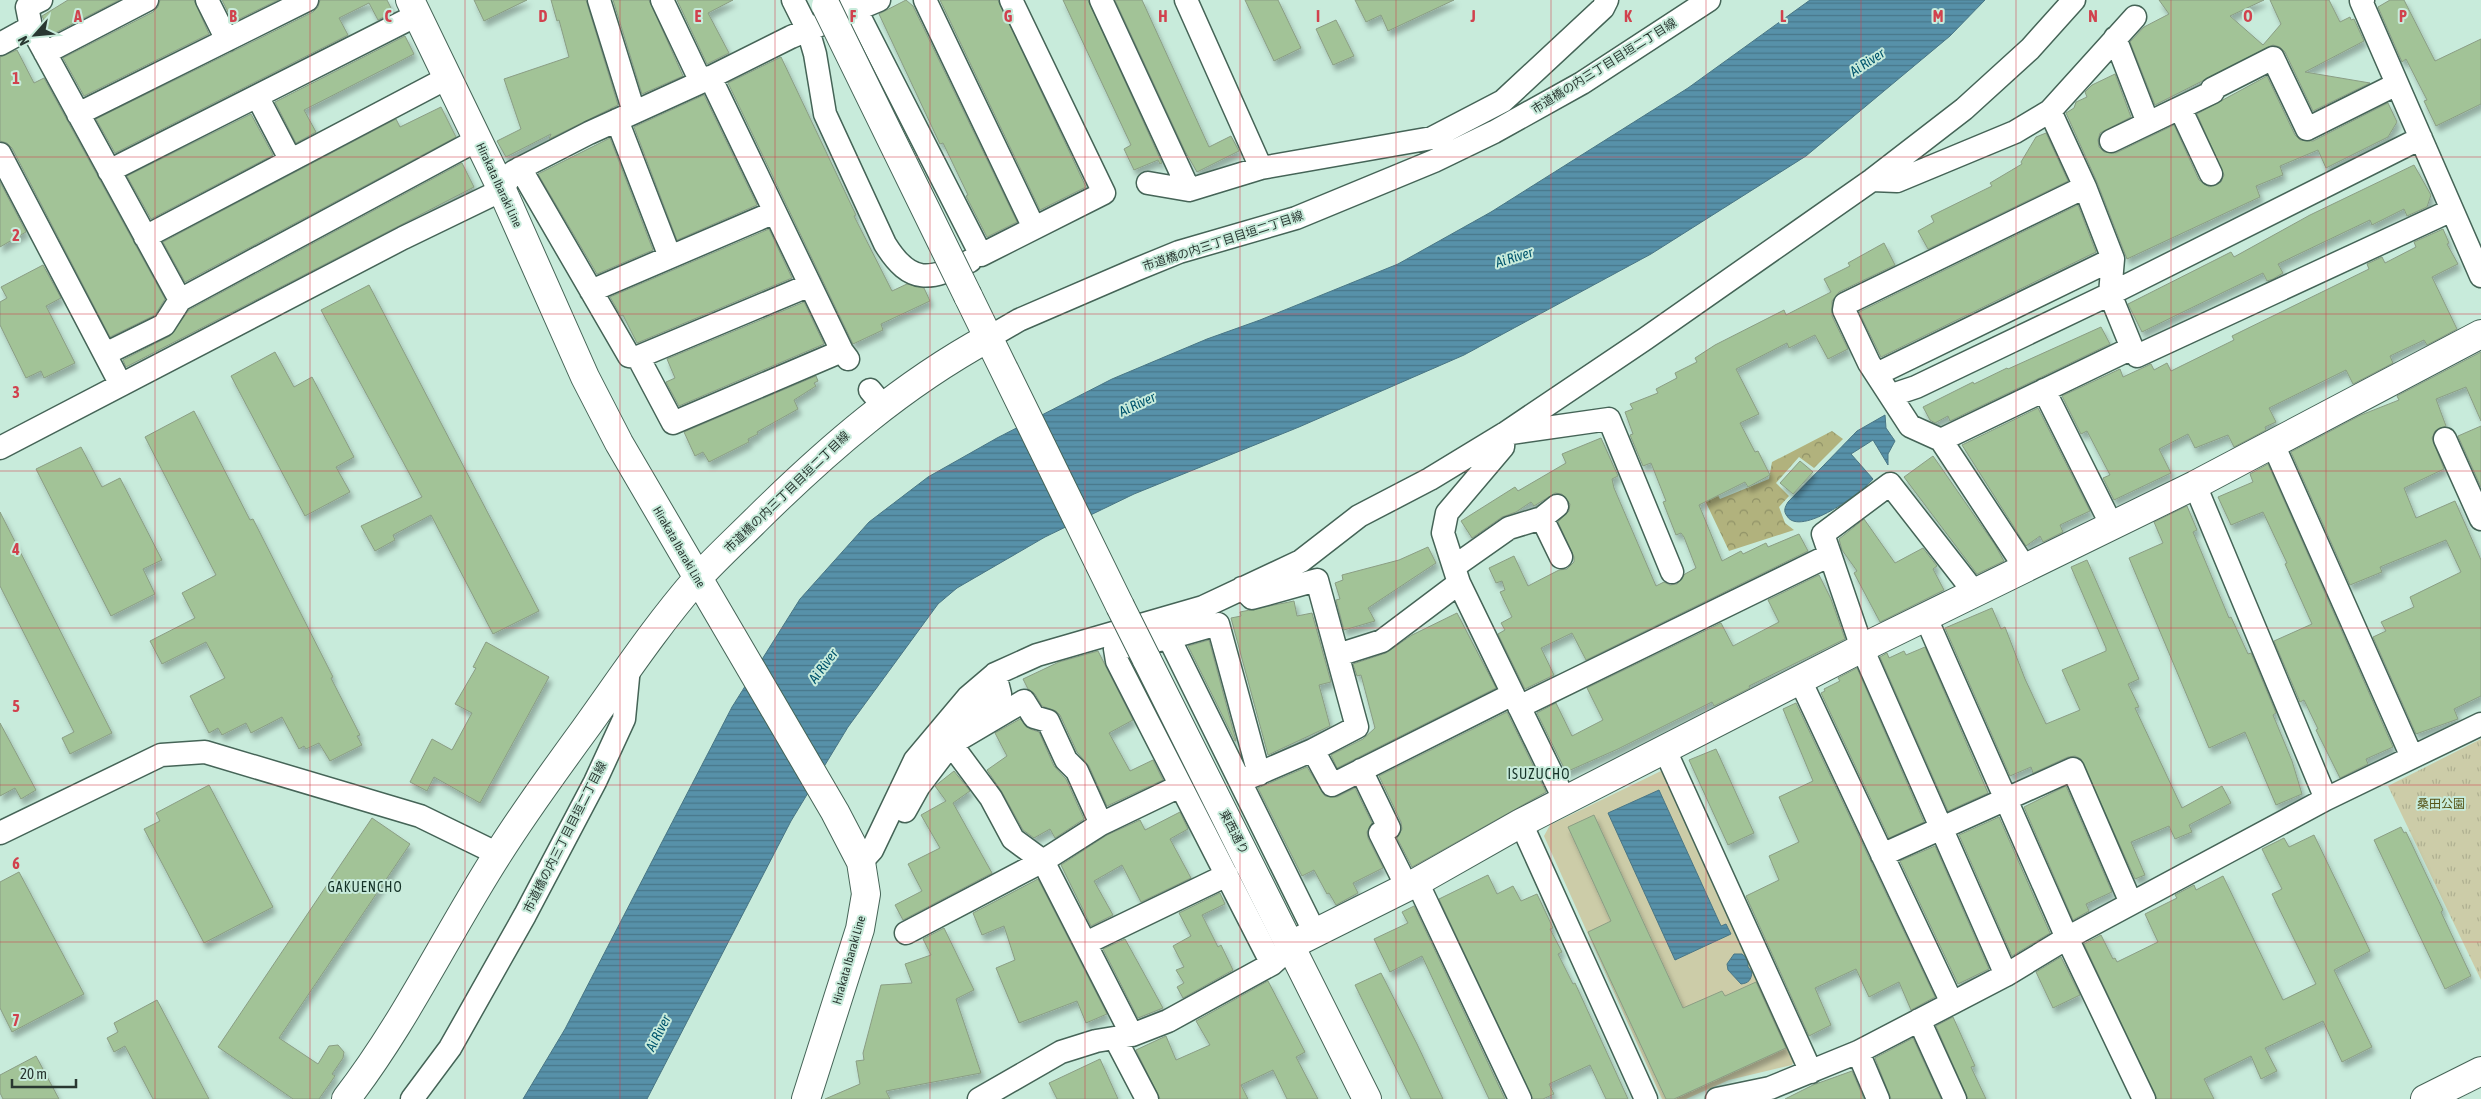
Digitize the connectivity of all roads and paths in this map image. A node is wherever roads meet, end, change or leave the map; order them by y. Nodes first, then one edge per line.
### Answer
1 (41, 0) edge
2 (147, 0) edge
3 (207, 0) edge
4 (307, 0) edge
5 (599, 0) edge
6 (662, 0) edge
7 (793, 0) edge
8 (879, 0) edge
9 (925, 0) edge
10 (1011, 0) edge
11 (1101, 0) edge
12 (1186, 0) edge
13 (1607, 0) edge
14 (1709, 0) edge
15 (2074, 0) edge
16 (2362, 0) edge
17 (839, 4) edge
18 (413, 7) edge
19 (2135, 17) dead end
20 (31, 28) junction
21 (808, 30) junction
22 (2116, 38) junction
23 (227, 40) junction
24 (0, 44) edge
25 (45, 52) junction
26 (447, 78) junction
27 (705, 80) junction
28 (2397, 84) junction
29 (257, 96) junction
30 (2180, 108) junction
31 (2050, 111) junction
32 (78, 114) junction
33 (626, 116) junction
34 (2148, 123) junction
35 (1467, 132) junction
36 (2421, 138) junction
37 (477, 140) junction
38 (2111, 141) dead end
39 (0, 154) edge
40 (290, 159) junction
41 (520, 168) junction
42 (1261, 168) junction
43 (110, 171) junction
44 (2211, 174) dead end
45 (1872, 180) junction
46 (1148, 183) dead end
47 (2085, 186) junction
48 (502, 190) junction
49 (1189, 190) junction
50 (2452, 210) junction
51 (775, 212) junction
52 (1034, 228) junction
53 (145, 237) junction
54 (981, 255) junction
55 (670, 257) junction
56 (2113, 259) junction
57 (2481, 276) edge
58 (810, 285) junction
59 (591, 291) junction
60 (2110, 294) junction
61 (180, 300) junction
62 (2481, 334) edge
63 (993, 346) junction
64 (2132, 348) junction
65 (105, 354) junction
66 (638, 357) junction
67 (1877, 374) junction
68 (121, 385) junction
69 (2044, 390) junction
70 (1892, 395) junction
71 (1504, 434) junction
72 (2445, 439) dead end
73 (1941, 440) junction
74 (2273, 444) junction
75 (0, 448) edge
76 (2195, 485) junction
77 (2481, 519) edge
78 (2112, 526) junction
79 (1830, 555) junction
80 (1561, 557) dead end
81 (2026, 569) junction
82 (1672, 572) dead end
83 (1457, 574) junction
84 (1242, 588) junction
85 (704, 590) junction
86 (1975, 593) junction
87 (1926, 618) junction
88 (1167, 629) junction
89 (1862, 648) junction
90 (1338, 655) junction
91 (629, 667) junction
92 (995, 674) junction
93 (1800, 680) junction
94 (1516, 700) junction
95 (2481, 724) edge
96 (951, 744) junction
97 (1313, 750) junction
98 (1665, 750) junction
99 (2412, 757) junction
100 (1361, 770) junction
101 (1250, 778) junction
102 (1180, 786) junction
103 (2005, 799) junction
104 (2326, 799) junction
105 (1566, 801) junction
106 (1101, 824) junction
107 (1521, 824) junction
108 (1941, 828) junction
109 (0, 833) edge
110 (868, 853) junction
111 (498, 854) junction
112 (1882, 855) junction
113 (1043, 861) junction
114 (1227, 875) junction
115 (1412, 884) junction
116 (2131, 903) junction
117 (906, 933) dead end
118 (1315, 933) junction
119 (2067, 938) junction
120 (1086, 943) junction
121 (1291, 945) junction
122 (1272, 964) junction
123 (2006, 975) junction
124 (1952, 1003) junction
125 (1919, 1020) junction
126 (1124, 1036) junction
127 (1858, 1052) junction
128 (2481, 1071) edge
129 (1811, 1072) junction
130 (1773, 1094) edge
131 (981, 1098) edge
132 (346, 1099) edge
133 (412, 1099) edge
134 (806, 1099) edge
135 (1147, 1099) edge
136 (1367, 1099) edge
137 (1520, 1099) edge
138 (1646, 1099) edge
139 (1716, 1099) edge
140 (1878, 1099) edge
141 (1955, 1099) edge
142 (2144, 1099) edge
143 (2424, 1099) edge

1 - 20 street
2 - 25 street
3 - 23 street
4 - 23 street
5 - 33 street
6 - 27 street
7 - 21 street
8 - 17 street
9 - 52 street
10 - 52 street
11 - 49 street
12 - 42 street
13 - 35 street
14 - 35 street, 市道橋の内三丁目目垣二丁目線
15 - 45 street
16 - 28 street
17 - 21 street
17 - 54 street
17 - 63 street, 東西通り, bridge
18 - 26 street, Hirakata Ibaraki Line
18 - 29 street
19 - 22 street
20 - 24 street
20 - 25 street
21 - 27 street
21 - 54 street
22 - 31 street
22 - 34 street
23 - 32 street
25 - 32 street
26 - 37 street, Hirakata Ibaraki Line
26 - 40 street
27 - 33 street
27 - 51 street
28 - 30 street
28 - 36 street
29 - 40 street
29 - 43 street
30 - 34 street
30 - 44 street
31 - 45 street
31 - 47 street
32 - 43 street
33 - 41 street
33 - 55 street
34 - 38 street
35 - 42 street
35 - 63 street, 市道橋の内三丁目目垣二丁目線
36 - 50 street
36 - 60 street
37 - 48 street, Hirakata Ibaraki Line
37 - 61 street
39 - 65 street
40 - 53 street
41 - 48 street
41 - 59 street
42 - 49 street
43 - 53 street
45 - 71 street
46 - 49 street
47 - 56 street
47 - 67 street
48 - 68 street
48 - 85 street, Hirakata Ibaraki Line
50 - 57 street
50 - 64 street
51 - 55 street
51 - 58 street
52 - 54 street
53 - 61 street
55 - 59 street
56 - 60 street
56 - 67 street
58 - 66 street
58 - 66 street
59 - 66 street
60 - 64 street
60 - 70 street
61 - 65 street
62 - 74 street
63 - 85 street, 市道橋の内三丁目目垣二丁目線
63 - 121 street, 東西通り, bridge
64 - 69 street
65 - 68 street
67 - 70 street
68 - 75 street
69 - 73 street
69 - 78 street
70 - 73 street
71 - 82 street
71 - 83 street
71 - 84 street
72 - 77 street
73 - 81 street
74 - 76 street
74 - 99 street
76 - 78 street
76 - 104 street
78 - 81 street
79 - 86 street
79 - 89 street
79 - 94 street
80 - 83 street
81 - 86 street
83 - 90 street
83 - 94 street
84 - 88 street
84 - 90 street
85 - 91 street, 市道橋の内三丁目目垣二丁目線
85 - 110 street, Hirakata Ibaraki Line
86 - 87 street
87 - 89 street
87 - 103 street
88 - 92 street
88 - 101 street
88 - 101 street
88 - 102 street
89 - 93 street
89 - 108 street
90 - 97 street
91 - 111 street
91 - 133 street, 市道橋の内三丁目目垣二丁目線
92 - 96 street
92 - 110 street
93 - 98 street
93 - 112 street
94 - 100 street
94 - 105 street
95 - 99 street
96 - 106 street
96 - 110 street
96 - 113 street
97 - 100 street
97 - 101 street
98 - 105 street
98 - 129 street
99 - 104 street
100 - 115 street
101 - 118 street
102 - 106 street
102 - 114 street
103 - 108 street
103 - 116 street
103 - 119 street
104 - 116 street
105 - 107 street
106 - 113 street
107 - 115 street
107 - 138 street
108 - 112 street
108 - 123 street
109 - 111 street
110 - 134 street, Hirakata Ibaraki Line
111 - 132 street
112 - 124 street
113 - 117 street
113 - 120 street
114 - 120 street
114 - 122 street
115 - 118 street
115 - 137 street
116 - 119 street
118 - 121 street
119 - 123 street
119 - 142 street
120 - 126 street
121 - 122 street
121 - 136 street, 東西通り
122 - 126 street
123 - 124 street
124 - 125 street
125 - 127 street
125 - 141 street
126 - 131 street
126 - 135 street
127 - 129 street
127 - 140 street
128 - 143 street
129 - 130 street
130 - 139 street

